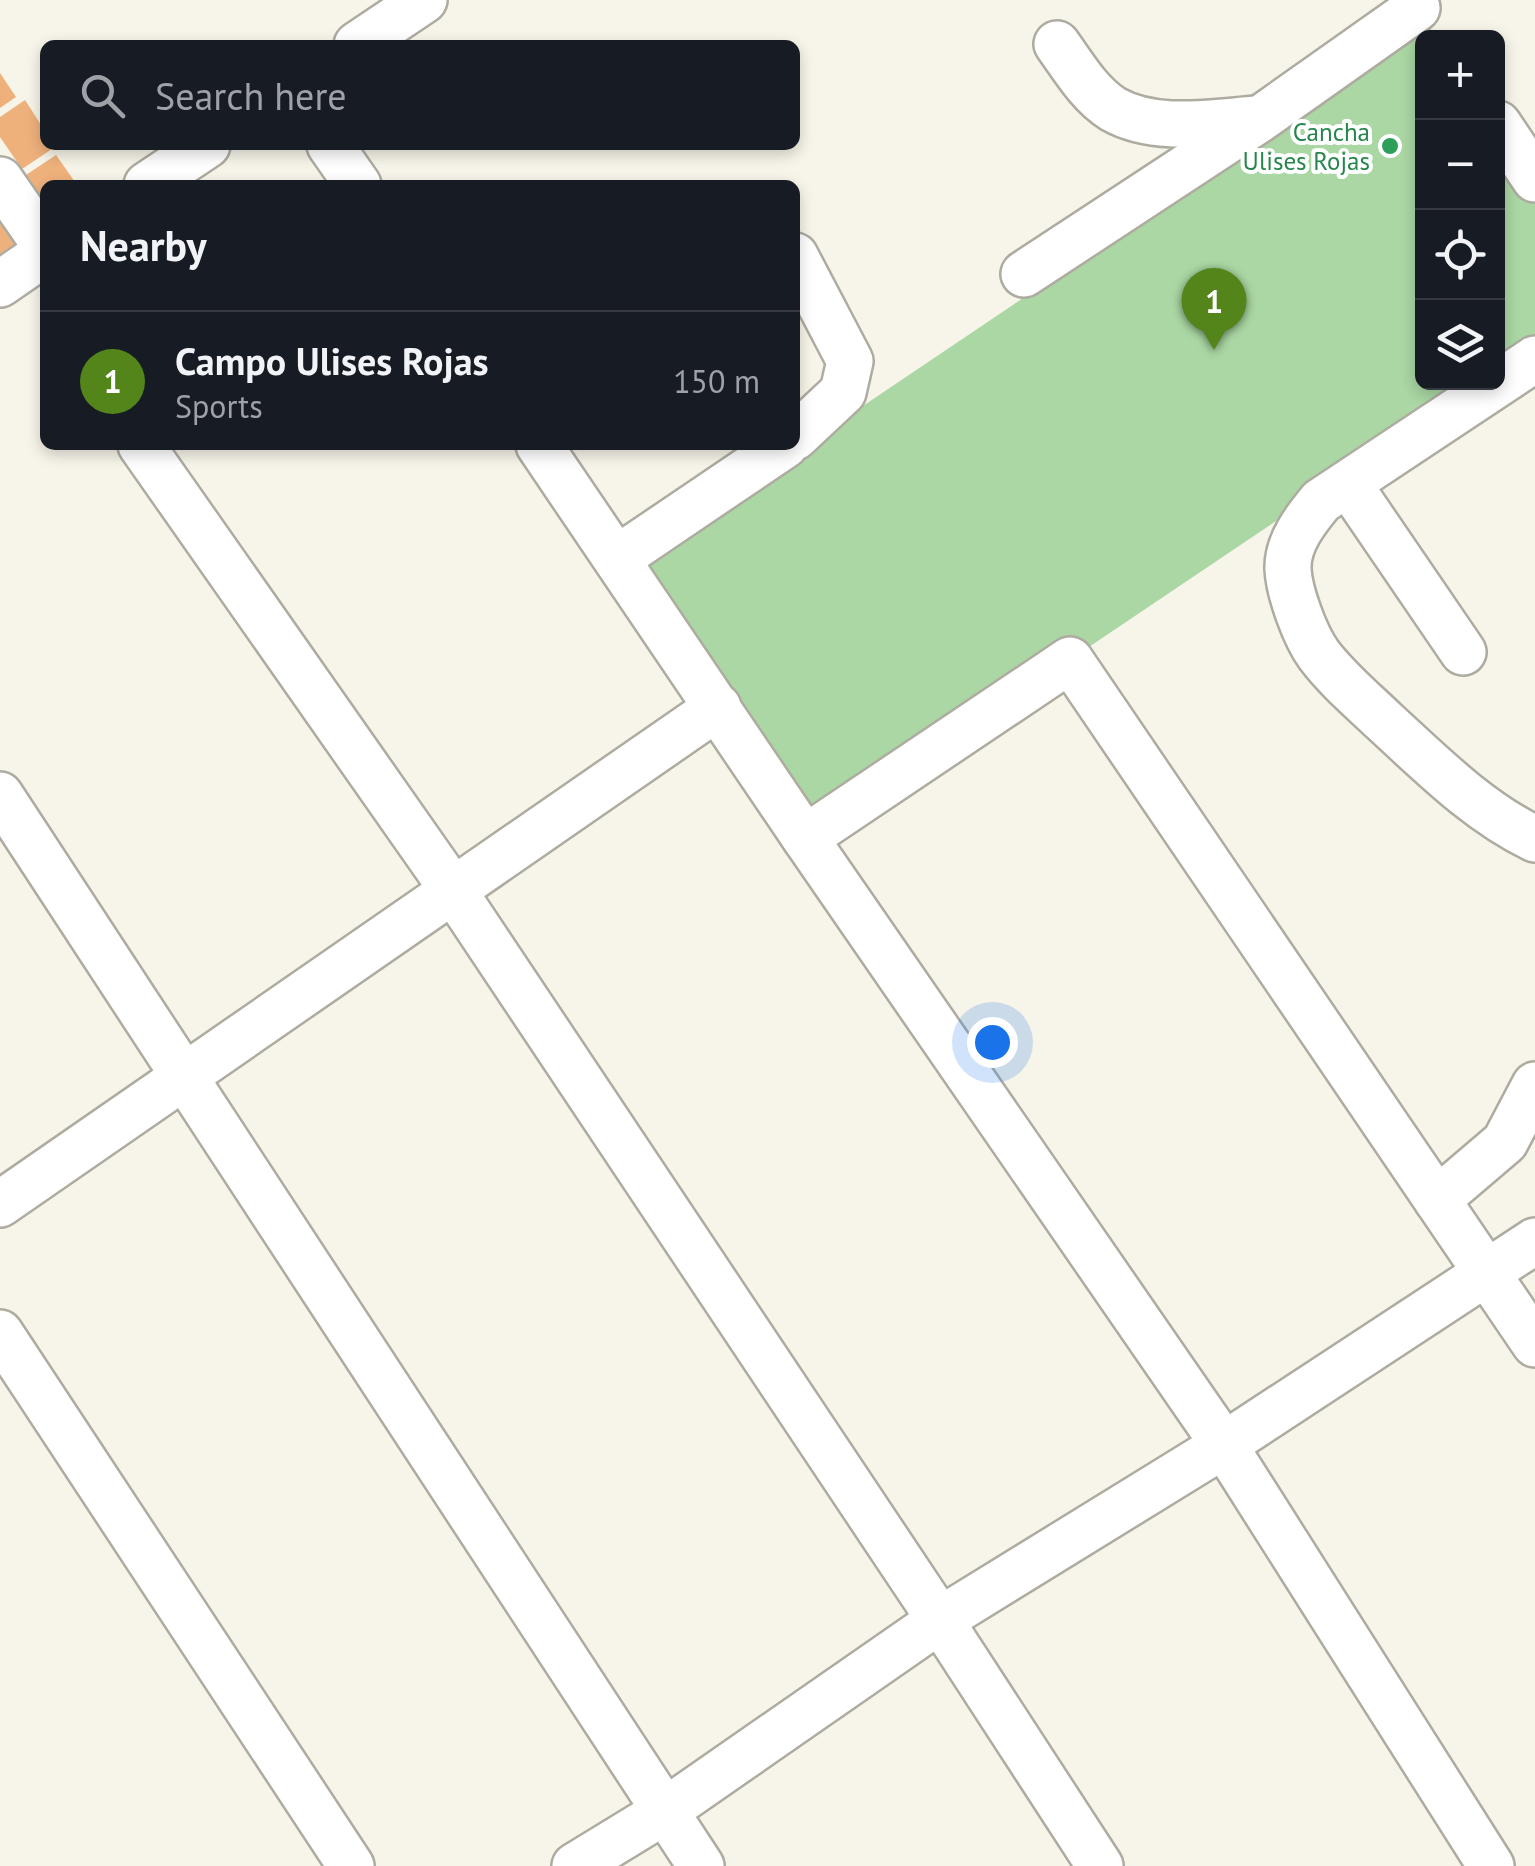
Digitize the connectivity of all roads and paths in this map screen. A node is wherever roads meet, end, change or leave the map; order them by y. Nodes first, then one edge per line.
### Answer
1 (424, 0) edge
2 (1422, 15) edge
3 (364, 40) edge
4 (1058, 44) dead end
5 (1260, 119) junction
6 (200, 150) edge
7 (334, 150) edge
8 (0, 180) edge
9 (154, 180) edge
10 (354, 180) edge
11 (40, 238) edge
12 (40, 257) edge
13 (800, 266) edge
14 (1024, 274) dead end
15 (0, 284) edge
16 (1535, 359) edge
17 (800, 432) edge
18 (145, 450) edge
19 (542, 450) edge
20 (778, 450) edge
21 (1348, 485) junction
22 (618, 558) junction
23 (1463, 652) dead end
24 (718, 707) junction
25 (0, 795) edge
26 (805, 838) junction
27 (1535, 839) edge
28 (453, 890) junction
29 (184, 1077) junction
30 (1535, 1085) edge
31 (1438, 1200) junction
32 (0, 1204) edge
33 (1535, 1241) edge
34 (1486, 1272) junction
35 (0, 1333) edge
36 (1535, 1344) edge
37 (1224, 1445) junction
38 (940, 1620) junction
39 (665, 1811) junction
40 (351, 1866) edge
41 (575, 1866) edge
42 (701, 1866) edge
43 (1100, 1866) edge
44 (1490, 1866) edge

1 - 3 street
2 - 5 street
4 - 5 street
5 - 14 street
6 - 9 street
7 - 10 street
8 - 11 street
12 - 15 street
13 - 17 street
16 - 21 street
18 - 28 street
19 - 22 street
20 - 22 street
21 - 23 street
21 - 27 street
22 - 24 street
24 - 26 street
24 - 28 street
25 - 29 street
26 - 31 street
26 - 37 street
28 - 29 street
28 - 38 street
29 - 32 street
29 - 39 street
30 - 31 street
31 - 34 street
33 - 34 street
34 - 36 street
34 - 37 street
35 - 40 street
37 - 38 street
37 - 44 street
38 - 39 street
38 - 43 street
39 - 41 street
39 - 42 street

